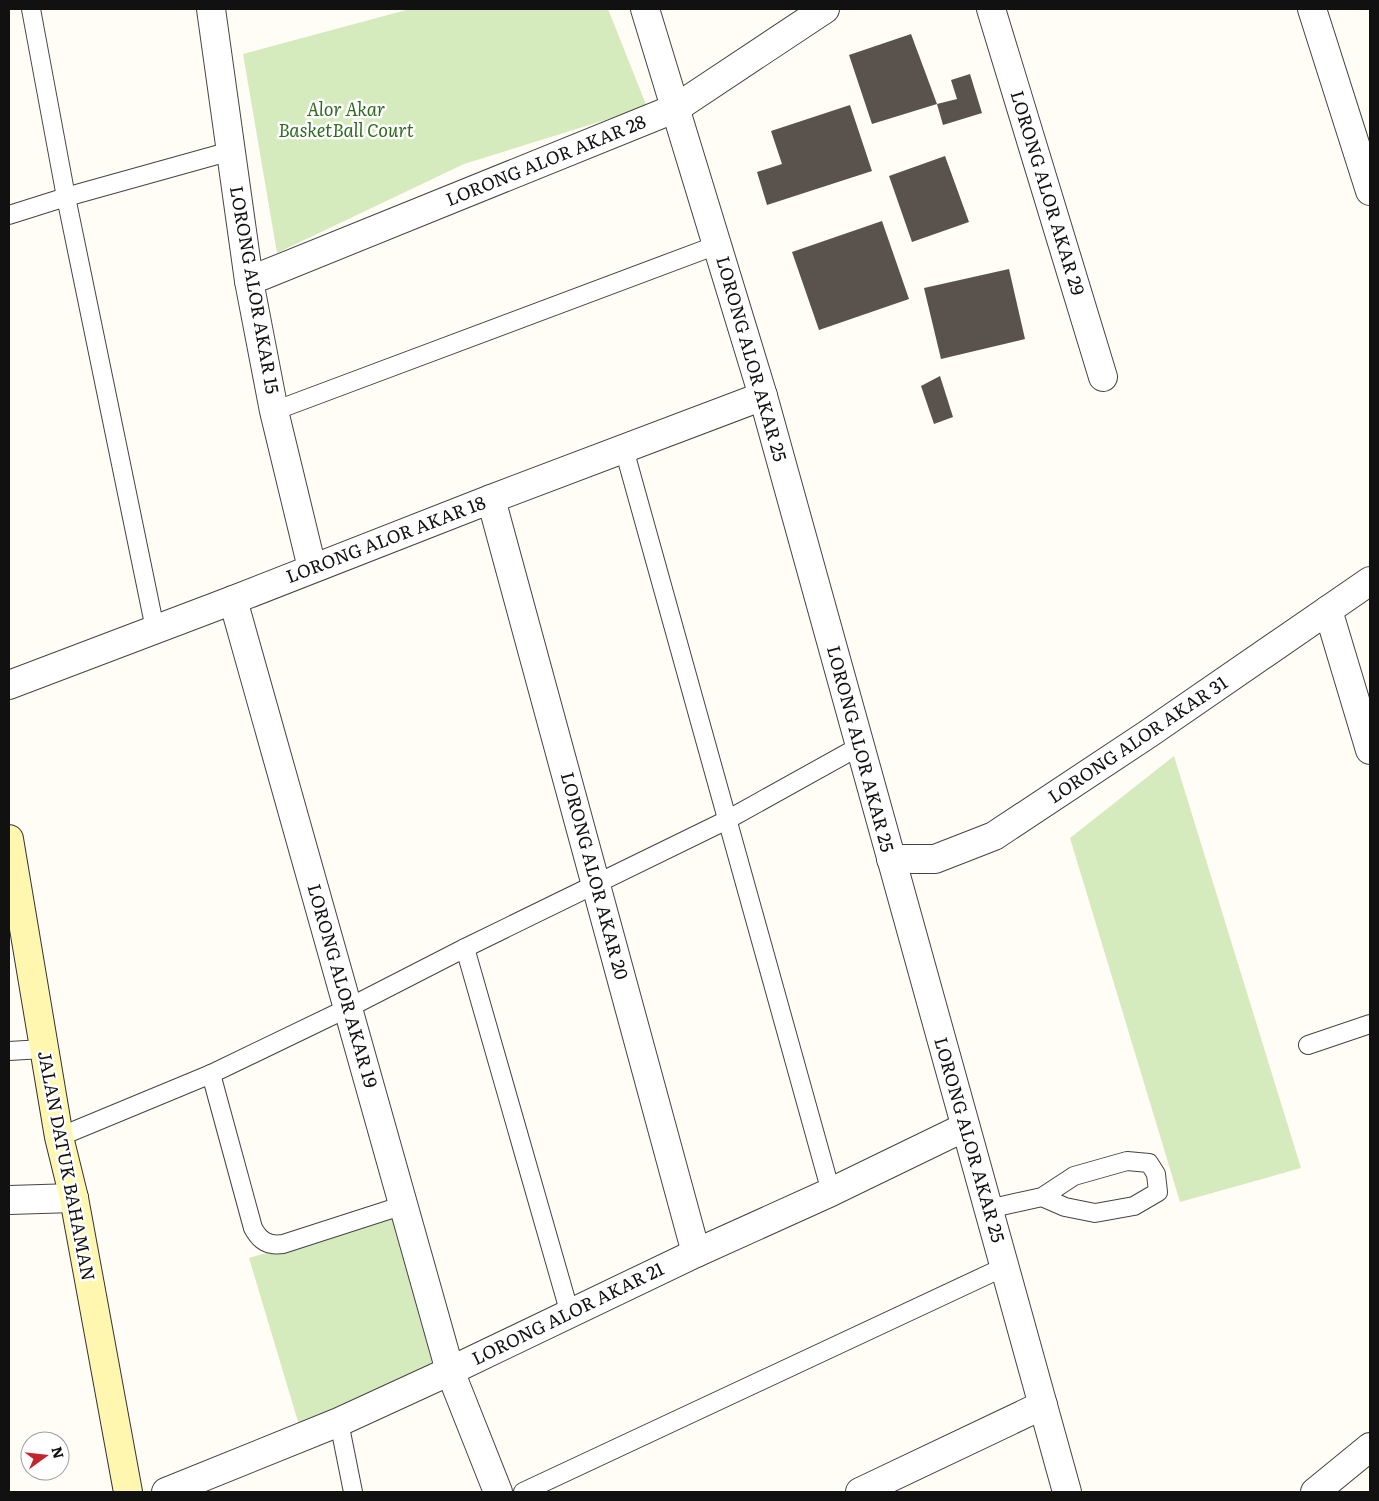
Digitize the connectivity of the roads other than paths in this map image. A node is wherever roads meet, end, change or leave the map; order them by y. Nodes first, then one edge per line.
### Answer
1 (31, 9) edge
2 (211, 9) edge
3 (646, 9) edge
4 (825, 9) edge
5 (991, 9) edge
6 (1312, 9) edge
7 (676, 108) junction
8 (231, 151) junction
9 (1370, 191) edge
10 (66, 197) junction
11 (9, 215) edge
12 (717, 245) junction
13 (249, 280) junction
14 (1103, 377) dead end
15 (763, 396) junction
16 (274, 410) junction
17 (624, 449) junction
18 (492, 499) junction
19 (312, 568) junction
20 (1370, 581) edge
21 (234, 600) junction
22 (1328, 610) junction
23 (155, 629) junction
24 (9, 685) edge
25 (860, 746) junction
26 (1370, 750) edge
27 (727, 820) junction
28 (9, 840) edge
29 (890, 859) junction
30 (596, 884) junction
31 (465, 948) junction
32 (348, 1008) junction
33 (1370, 1024) edge
34 (1308, 1045) dead end
35 (43, 1049) junction
36 (9, 1051) edge
37 (211, 1074) junction
38 (965, 1127) junction
39 (59, 1137) junction
40 (831, 1192) junction
41 (1042, 1197) junction
42 (74, 1198) junction
43 (9, 1200) edge
44 (404, 1205) junction
45 (988, 1209) junction
46 (696, 1253) junction
47 (1004, 1267) junction
48 (570, 1314) junction
49 (450, 1371) junction
50 (1043, 1405) junction
51 (339, 1422) junction
52 (1370, 1447) edge
53 (182, 1490) edge
54 (128, 1492) edge
55 (352, 1492) edge
56 (498, 1492) edge
57 (524, 1492) edge
58 (860, 1492) edge
59 (1067, 1492) edge
60 (1315, 1492) edge

1 - 10 lane
2 - 8 street, LORONG ALOR AKAR 15
3 - 7 street, LORONG ALOR AKAR 25
4 - 7 street, LORONG ALOR AKAR 28
5 - 14 street, LORONG ALOR AKAR 29
6 - 9 street
7 - 12 street, LORONG ALOR AKAR 25
7 - 13 street, LORONG ALOR AKAR 28
8 - 10 lane
8 - 13 street, LORONG ALOR AKAR 15
10 - 11 lane
10 - 23 lane
12 - 15 street, LORONG ALOR AKAR 25
12 - 16 lane
13 - 16 street, LORONG ALOR AKAR 15
15 - 17 street, LORONG ALOR AKAR 18
15 - 25 street, LORONG ALOR AKAR 25
16 - 19 street, LORONG ALOR AKAR 15
17 - 18 street, LORONG ALOR AKAR 18
17 - 27 lane
18 - 19 street, LORONG ALOR AKAR 18
18 - 30 street, LORONG ALOR AKAR 20
19 - 21 street, LORONG ALOR AKAR 18
20 - 22 street, LORONG ALOR AKAR 31
21 - 23 street, LORONG ALOR AKAR 18
21 - 32 street, LORONG ALOR AKAR 19
22 - 26 street
22 - 29 street, LORONG ALOR AKAR 31
23 - 24 street, LORONG ALOR AKAR 18
25 - 27 lane
25 - 29 street, LORONG ALOR AKAR 25
27 - 30 lane
27 - 40 lane
28 - 35 street, JALAN DATUK BAHAMAN
29 - 38 street, LORONG ALOR AKAR 25
30 - 31 lane
30 - 46 street, LORONG ALOR AKAR 20
31 - 32 lane
31 - 48 lane
32 - 37 lane
32 - 44 street, LORONG ALOR AKAR 19
33 - 34 lane
35 - 36 lane
35 - 39 street, JALAN DATUK BAHAMAN
37 - 39 lane
37 - 44 lane
38 - 40 street, LORONG ALOR AKAR 21
38 - 45 street, LORONG ALOR AKAR 25
39 - 42 street, JALAN DATUK BAHAMAN
40 - 46 street, LORONG ALOR AKAR 21
41 - 41 lane
41 - 45 lane
42 - 43 street
42 - 54 street, JALAN DATUK BAHAMAN
44 - 49 street, LORONG ALOR AKAR 19
45 - 47 street, LORONG ALOR AKAR 25
46 - 48 street, LORONG ALOR AKAR 21
47 - 50 street, LORONG ALOR AKAR 25
47 - 57 lane
48 - 49 street, LORONG ALOR AKAR 21
49 - 51 street, LORONG ALOR AKAR 21
49 - 56 street, LORONG ALOR AKAR 19
50 - 58 street
50 - 59 street, LORONG ALOR AKAR 25
51 - 53 street, LORONG ALOR AKAR 21
51 - 55 lane
52 - 60 street

